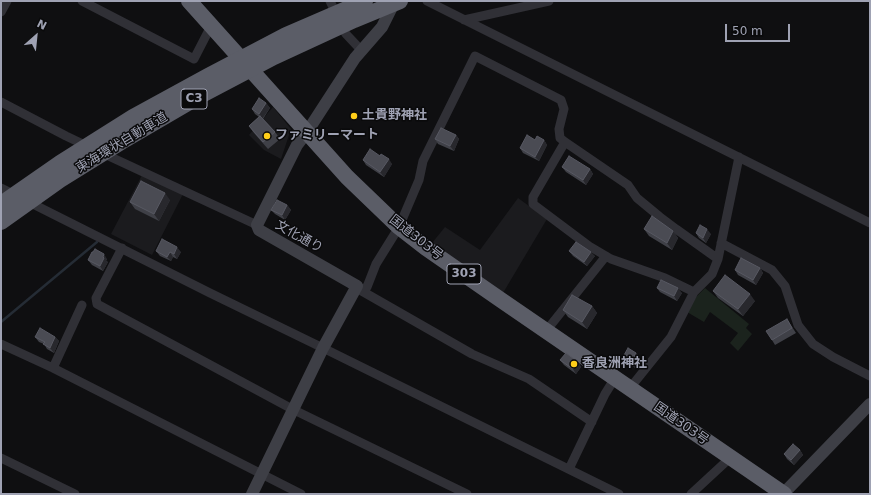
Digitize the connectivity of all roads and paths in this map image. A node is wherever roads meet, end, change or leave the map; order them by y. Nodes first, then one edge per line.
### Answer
1 (7, 1) edge
2 (82, 1) edge
3 (189, 1) edge
4 (330, 1) edge
5 (365, 1) edge
6 (395, 1) edge
7 (400, 1) edge
8 (427, 1) edge
9 (549, 1) edge
10 (1, 12) edge
11 (464, 20) junction
12 (211, 26) junction
13 (361, 50) junction
14 (1, 102) edge
15 (307, 132) junction
16 (564, 142) junction
17 (739, 157) junction
18 (1, 188) edge
19 (1, 204) edge
20 (1, 222) edge
21 (870, 223) edge
22 (257, 225) junction
23 (399, 227) junction
24 (721, 243) junction
25 (122, 248) junction
26 (606, 256) junction
27 (718, 259) junction
28 (694, 292) junction
29 (82, 305) dead end
30 (546, 331) junction
31 (1, 344) edge
32 (323, 348) junction
33 (53, 368) junction
34 (870, 376) edge
35 (615, 378) junction
36 (630, 388) junction
37 (870, 404) edge
38 (294, 410) junction
39 (592, 422) junction
40 (1, 458) edge
41 (730, 458) junction
42 (569, 469) junction
43 (262, 475) junction
44 (75, 494) edge
45 (252, 494) edge
46 (301, 494) edge
47 (468, 494) edge
48 (619, 494) edge
49 (691, 494) edge
50 (783, 494) edge

1 - 10 street
2 - 12 street
3 - 12 highway, 国道303号 / 303
4 - 13 street
5 - 19 highway, 東海環状自動車道 / C3, bridge
6 - 13 street, 文化通り
7 - 20 highway, 東海環状自動車道 / C3, bridge
8 - 11 street
9 - 11 street
11 - 17 street
12 - 15 highway, 国道303号 / 303
13 - 15 street, 文化通り
14 - 22 street
15 - 22 street, 文化通り
15 - 23 highway, 国道303号 / 303
16 - 23 street
16 - 26 street
16 - 27 street
17 - 21 street
17 - 24 street
18 - 25 street
22 - 32 street, 文化通り
23 - 30 highway, 国道303号 / 303
23 - 39 street
24 - 27 street
24 - 34 street
25 - 32 street
25 - 38 street
26 - 28 street
26 - 30 street
27 - 28 street
28 - 36 street
29 - 33 street
30 - 35 highway, 国道303号 / 303
31 - 33 street
32 - 38 street, 文化通り
32 - 42 street
33 - 43 street
35 - 36 highway, 国道303号 / 303
35 - 39 street
36 - 41 highway, 国道303号 / 303
37 - 50 street
38 - 43 street, 文化通り
38 - 47 street
39 - 42 street
40 - 44 street
41 - 49 street
41 - 50 highway, 国道303号 / 303
42 - 48 street
43 - 45 street, 文化通り
43 - 46 street

